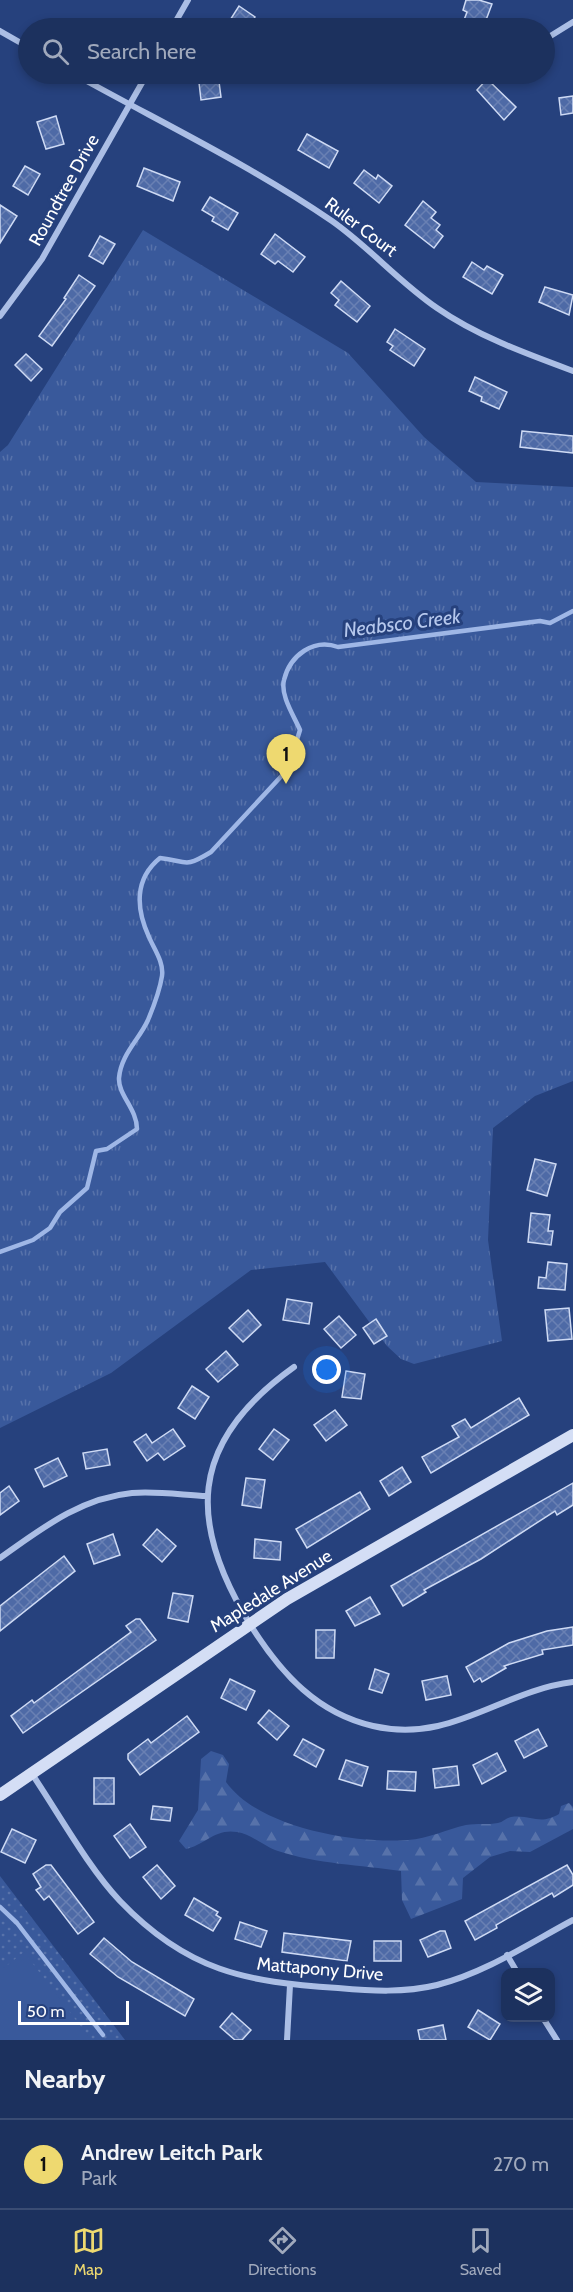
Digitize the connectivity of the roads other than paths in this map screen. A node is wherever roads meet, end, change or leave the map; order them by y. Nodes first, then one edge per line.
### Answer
1 (188, 0) edge
2 (178, 18) edge
3 (573, 22) edge
4 (0, 31) edge
5 (555, 33) edge
6 (18, 41) edge
7 (92, 84) edge
8 (141, 84) edge
9 (129, 105) junction
10 (0, 316) edge
11 (573, 371) edge
12 (294, 1367) dead end
13 (573, 1435) edge
14 (207, 1496) junction
15 (0, 1558) edge
16 (249, 1623) junction
17 (573, 1682) edge
18 (32, 1773) junction
19 (0, 1795) edge
20 (573, 1920) edge
21 (507, 1955) junction
22 (515, 1968) edge
23 (290, 1985) junction
24 (546, 2022) edge
25 (286, 2040) edge
26 (557, 2040) edge

1 - 2 street
3 - 5 street
4 - 6 street
7 - 9 street, Ruler Court
8 - 9 street, Roundtree Drive
9 - 10 street, Roundtree Drive
9 - 11 street, Ruler Court
12 - 14 street
13 - 16 street, Mapledale Avenue
14 - 15 street
14 - 16 street
16 - 17 street
16 - 18 street, Mapledale Avenue
18 - 19 street, Mapledale Avenue
18 - 23 street, Mattapony Drive
20 - 21 street, Mattapony Drive
21 - 22 street
21 - 23 street, Mattapony Drive
23 - 25 street
24 - 26 street

